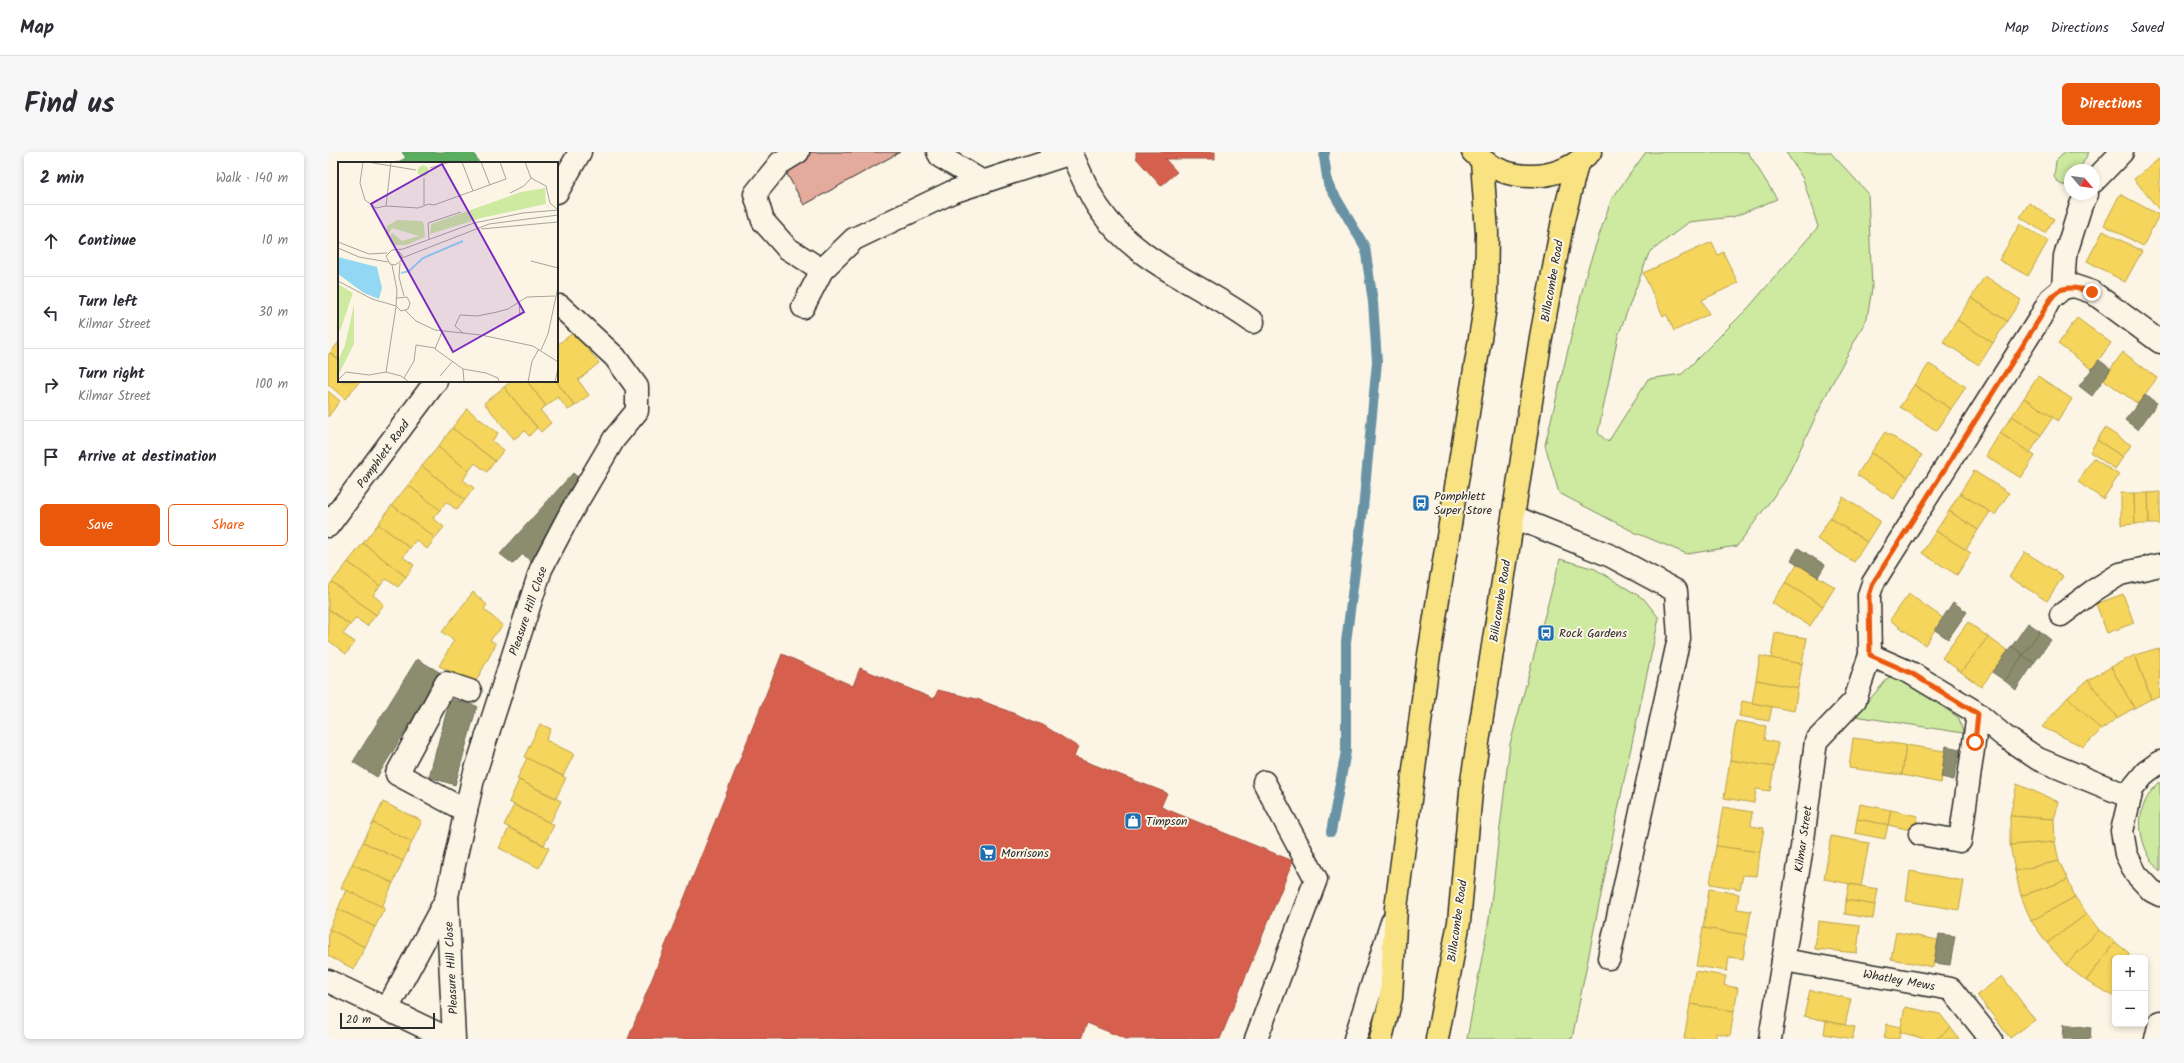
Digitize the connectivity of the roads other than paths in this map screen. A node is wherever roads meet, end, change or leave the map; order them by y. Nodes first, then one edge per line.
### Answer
1 (579, 152) edge
2 (798, 152) edge
3 (938, 152) edge
4 (1071, 152) edge
5 (2122, 152) edge
6 (1478, 156) edge
7 (1584, 158) edge
8 (2100, 175) edge
9 (983, 182) junction
10 (558, 190) edge
11 (2084, 200) edge
12 (822, 270) junction
13 (2063, 288) junction
14 (558, 307) edge
15 (803, 307) dead end
16 (1253, 322) dead end
17 (2160, 342) edge
18 (435, 382) edge
19 (1514, 516) junction
20 (328, 526) edge
21 (2160, 565) edge
22 (2061, 615) dead end
23 (1870, 655) junction
24 (470, 691) dead end
25 (1978, 714) junction
26 (2160, 762) edge
27 (1264, 782) dead end
28 (2130, 797) junction
29 (466, 811) junction
30 (1920, 834) dead end
31 (2160, 895) edge
32 (447, 896) junction
33 (1396, 908) junction
34 (1609, 958) dead end
35 (1784, 960) junction
36 (328, 981) edge
37 (387, 1009) junction
38 (2160, 1022) edge
39 (449, 1039) edge
40 (454, 1039) edge
41 (1256, 1039) edge
42 (1355, 1039) edge
43 (1381, 1039) edge
44 (1437, 1039) edge
45 (1770, 1039) edge
46 (1991, 1039) edge
47 (2156, 1039) edge

1 - 10 street
2 - 12 street
3 - 9 street
4 - 9 street
4 - 16 street
5 - 8 street
6 - 7 main road
6 - 33 main road
7 - 19 main road, Billacombe Road
9 - 12 street
11 - 13 street
12 - 15 street
13 - 17 street
13 - 23 street, Kilmar Street
14 - 29 street, Pleasure Hill Close
18 - 20 street, Pomphlett Road
19 - 34 street
19 - 44 main road, Billacombe Road
21 - 22 street
23 - 25 street
23 - 35 street, Kilmar Street
24 - 29 street
25 - 28 street
25 - 30 street
26 - 28 street
27 - 41 street
28 - 31 street
29 - 32 street, Pleasure Hill Close
32 - 37 street, Pleasure Hill Close
32 - 40 street, Pleasure Hill Close
33 - 42 street
33 - 43 main road
35 - 45 street, Kilmar Street
35 - 46 street, Whatley Mews
36 - 37 street
37 - 39 street
38 - 47 street

